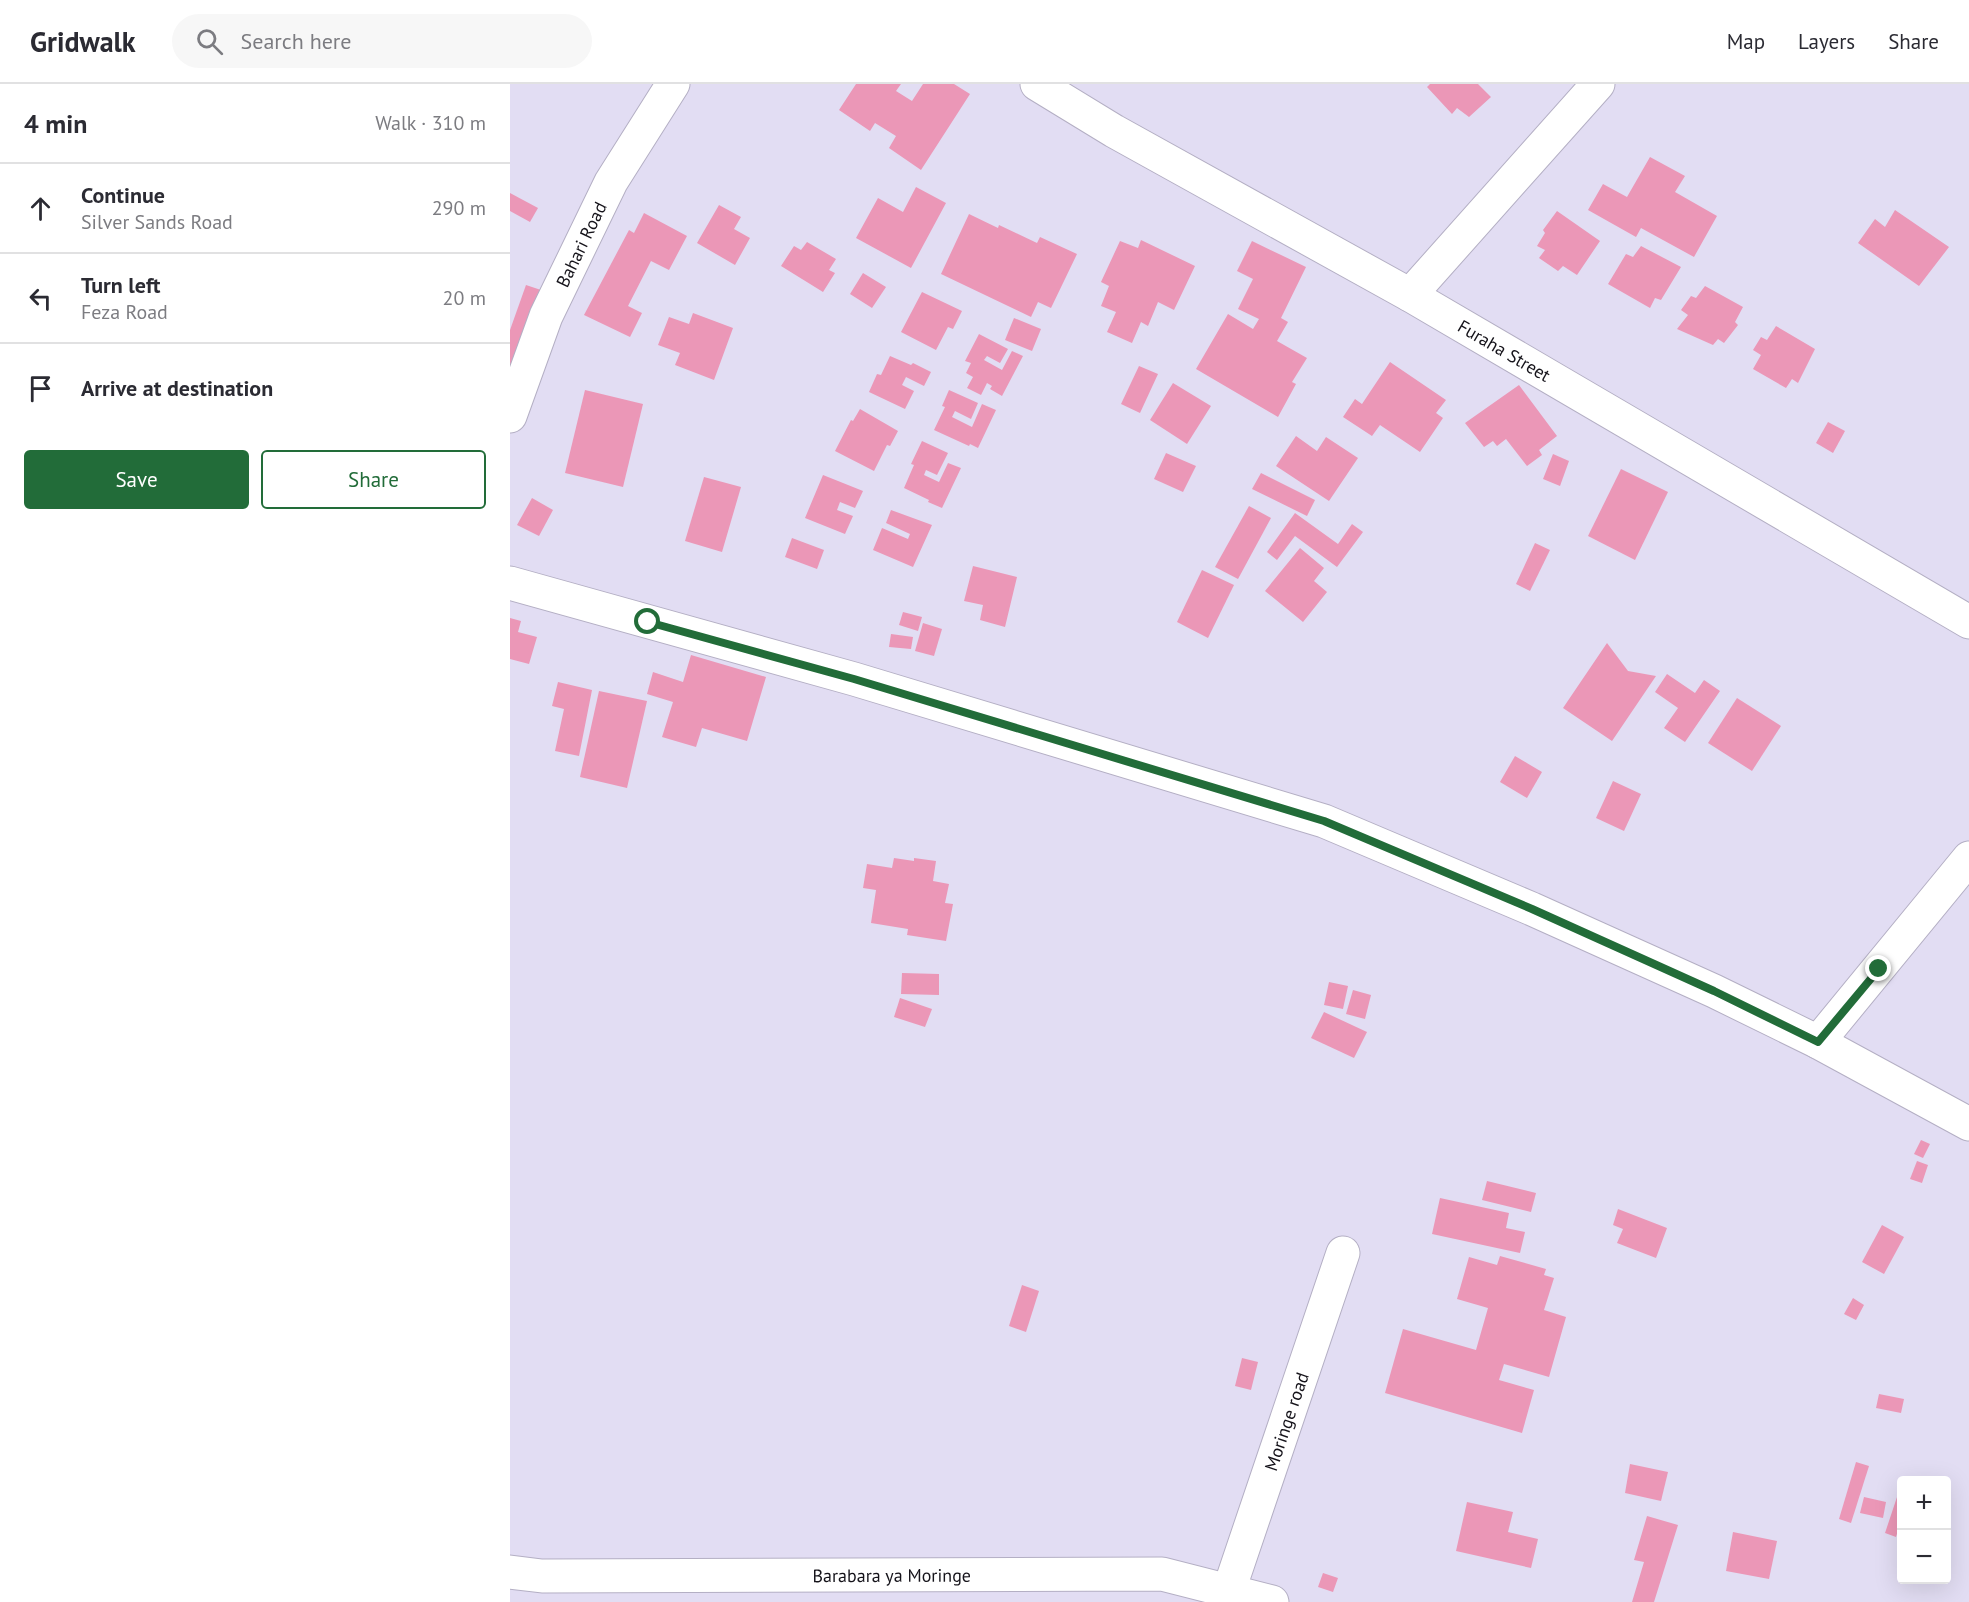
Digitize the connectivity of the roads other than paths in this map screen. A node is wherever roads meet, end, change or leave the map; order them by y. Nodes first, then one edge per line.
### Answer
1 (673, 84) edge
2 (1038, 84) edge
3 (1598, 84) edge
4 (1410, 295) junction
5 (510, 416) edge
6 (510, 583) edge
7 (1969, 622) edge
8 (1969, 858) edge
9 (1818, 1042) junction
10 (1969, 1124) edge
11 (1343, 1253) dead end
12 (510, 1572) edge
13 (1229, 1590) junction
14 (1272, 1602) edge

1 - 5 street, Bahari Road
2 - 4 street, Furaha Street
3 - 4 street
4 - 7 street, Furaha Street
6 - 9 street
8 - 9 street
9 - 10 street
11 - 13 street, Moringe road
12 - 13 street, Barabara ya Moringe
13 - 14 street, Barabara ya Moringe

